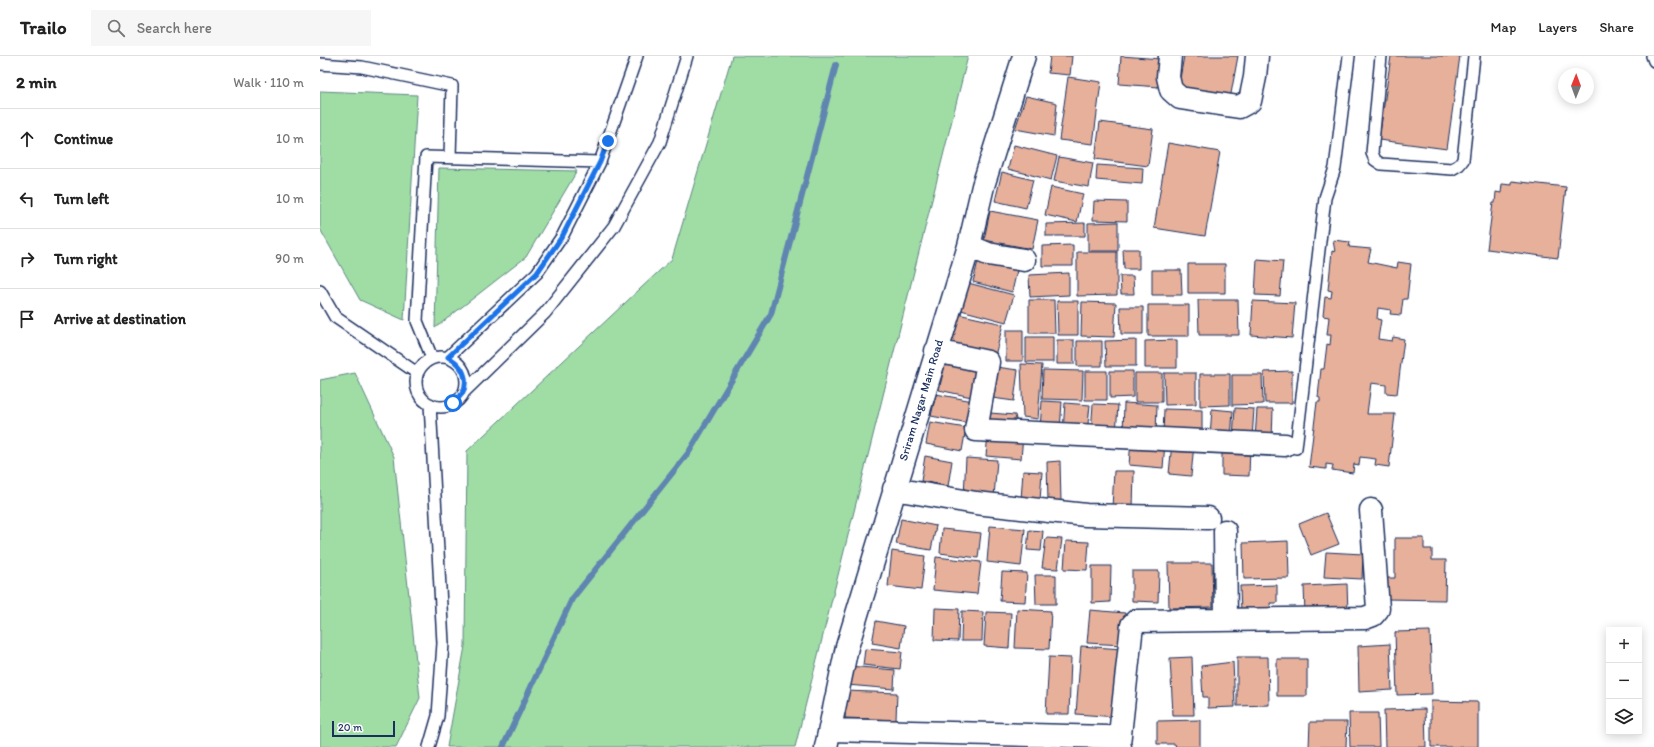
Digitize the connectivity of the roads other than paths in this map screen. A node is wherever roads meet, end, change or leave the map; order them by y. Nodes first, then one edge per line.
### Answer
1 (637, 56) edge
2 (687, 56) edge
3 (1024, 56) edge
4 (1170, 56) edge
5 (1257, 56) edge
6 (1349, 56) edge
7 (1381, 56) edge
8 (1474, 56) edge
9 (1652, 56) edge
10 (1654, 61) edge
11 (320, 64) edge
12 (450, 157) junction
13 (600, 162) junction
14 (969, 246) junction
15 (1024, 260) dead end
16 (320, 291) edge
17 (936, 351) junction
18 (448, 357) junction
19 (432, 358) junction
20 (417, 373) junction
21 (464, 392) junction
22 (430, 404) junction
23 (1290, 447) joint
24 (894, 489) junction
25 (1372, 510) dead end
26 (1208, 518) dead end
27 (1225, 531) dead end
28 (1226, 620) junction
29 (828, 738) edge
30 (1116, 743) edge
31 (428, 747) edge

1 - 13 lane
2 - 21 lane
3 - 14 street, Sriram Nagar Main Road
4 - 5 street
6 - 23 lane
7 - 8 lane
9 - 10 lane
11 - 12 lane
12 - 13 lane
12 - 19 lane
13 - 18 lane
14 - 15 street
14 - 17 street, Sriram Nagar Main Road
16 - 20 lane
17 - 23 street
17 - 24 street, Sriram Nagar Main Road
18 - 19 lane
18 - 21 lane
19 - 20 lane
20 - 22 lane
21 - 22 lane
22 - 31 lane
24 - 26 street
24 - 29 street, Sriram Nagar Main Road
25 - 28 street
27 - 28 street
28 - 30 street
29 - 30 street

